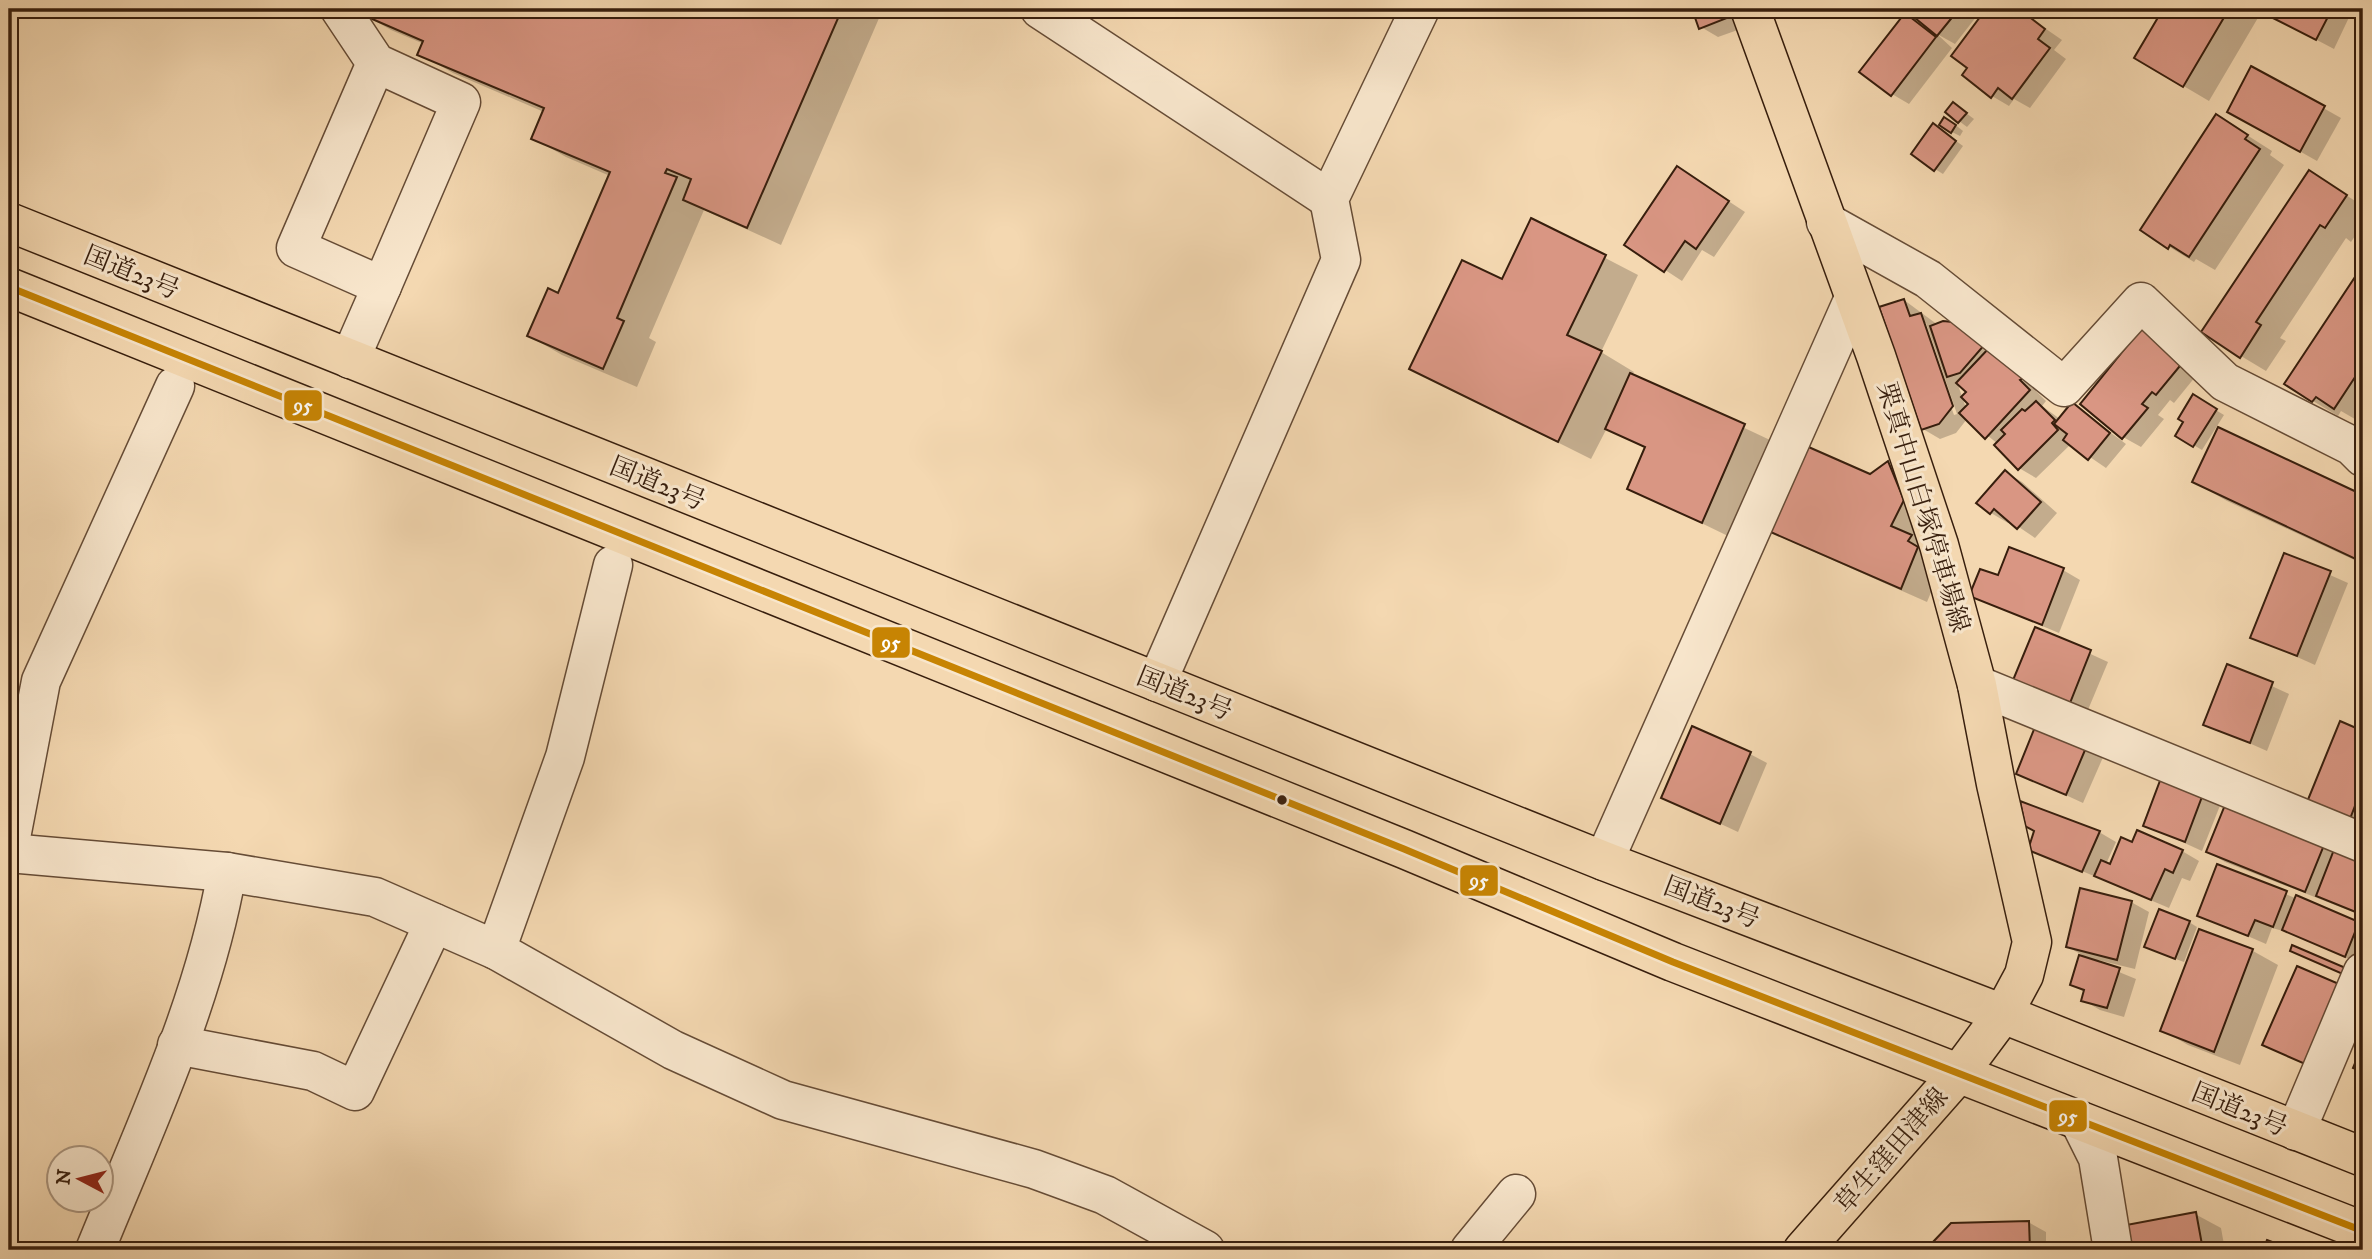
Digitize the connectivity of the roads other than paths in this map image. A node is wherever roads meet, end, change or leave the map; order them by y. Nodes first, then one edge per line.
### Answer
1 (340, 9) edge
2 (1040, 9) edge
3 (1420, 9) edge
4 (1751, 9) edge
5 (376, 63) junction
6 (1329, 199) junction
7 (9, 222) edge
8 (1826, 222) junction
9 (382, 286) junction
10 (9, 287) edge
11 (1854, 298) junction
12 (350, 359) junction
13 (175, 386) dead end
14 (2360, 442) edge
15 (613, 565) dead end
16 (1157, 682) junction
17 (1978, 685) junction
18 (2363, 843) edge
19 (9, 851) edge
20 (1604, 861) junction
21 (227, 872) junction
22 (434, 923) junction
23 (496, 950) junction
24 (2363, 972) edge
25 (2003, 1014) junction
26 (177, 1045) junction
27 (1959, 1073) junction
28 (2078, 1120) junction
29 (2296, 1131) junction
30 (2363, 1157) edge
31 (1516, 1194) dead end
32 (2363, 1231) edge
33 (95, 1250) edge
34 (1205, 1250) edge
35 (1470, 1250) edge
36 (1803, 1250) edge
37 (2113, 1250) edge

1 - 5 street
2 - 6 street
3 - 6 street
4 - 8 main road, 栗真中山白塚停車場線
5 - 9 street
5 - 9 street
6 - 16 street
7 - 12 main road, 国道23号
8 - 11 main road, 栗真中山白塚停車場線
8 - 14 street
9 - 12 street
10 - 27 main road
11 - 17 main road, 栗真中山白塚停車場線
11 - 20 street
12 - 16 main road, 国道23号
13 - 19 street
15 - 23 street
16 - 20 main road, 国道23号
17 - 18 street
17 - 25 main road, 栗真中山白塚停車場線
19 - 21 street
20 - 25 main road, 国道23号
21 - 22 street
21 - 26 street
22 - 23 street
22 - 26 street
23 - 34 street
24 - 29 street
25 - 27 main road, 草生窪田津線
25 - 29 main road, 国道23号
26 - 33 street
27 - 28 main road
27 - 36 main road, 草生窪田津線
28 - 32 main road
28 - 37 street
29 - 30 main road, 国道23号
31 - 35 street

